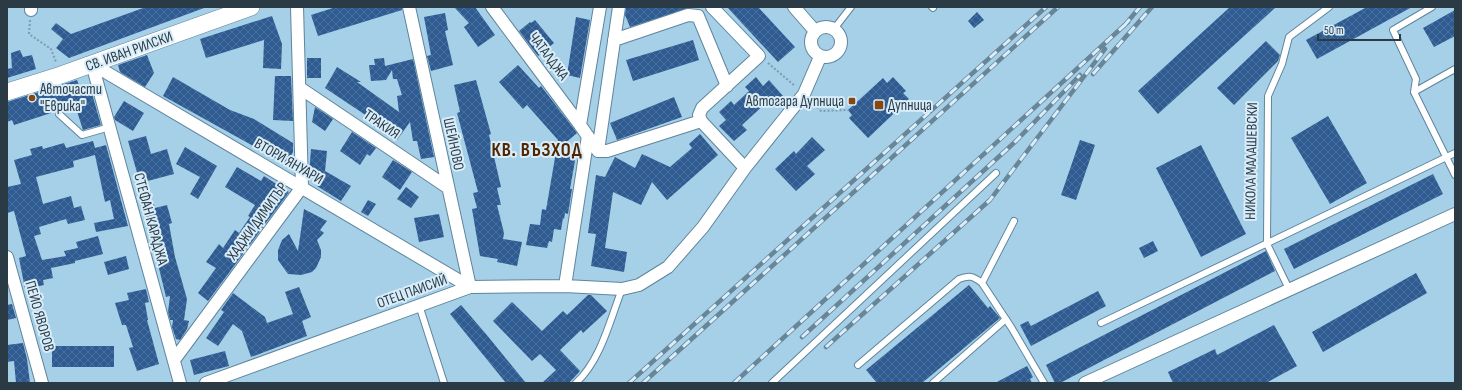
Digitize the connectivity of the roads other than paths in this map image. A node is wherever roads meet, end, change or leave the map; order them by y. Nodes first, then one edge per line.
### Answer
1 (251, 7) edge
2 (297, 7) edge
3 (409, 7) edge
4 (492, 7) edge
5 (619, 7) edge
6 (712, 7) edge
7 (794, 7) edge
8 (851, 7) edge
9 (1329, 7) edge
10 (1432, 7) edge
11 (603, 8) edge
12 (834, 29) junction
13 (815, 31) junction
14 (614, 40) junction
15 (820, 56) junction
16 (92, 64) junction
17 (1455, 69) edge
18 (727, 86) junction
19 (300, 88) junction
20 (7, 92) edge
21 (1414, 92) junction
22 (59, 114) dead end
23 (701, 121) junction
24 (580, 125) junction
25 (110, 127) junction
26 (588, 136) junction
27 (598, 151) junction
28 (1455, 153) edge
29 (1446, 157) junction
30 (745, 168) junction
31 (996, 173) dead end
32 (1455, 175) edge
33 (302, 187) junction
34 (447, 187) junction
35 (1455, 214) edge
36 (1014, 221) dead end
37 (1267, 244) junction
38 (7, 257) edge
39 (982, 283) junction
40 (565, 286) junction
41 (470, 287) junction
42 (622, 289) junction
43 (1290, 291) junction
44 (419, 305) junction
45 (1006, 319) junction
46 (1101, 323) dead end
47 (174, 360) junction
48 (858, 365) dead end
49 (42, 383) edge
50 (180, 383) edge
51 (206, 383) edge
52 (444, 383) edge
53 (576, 383) edge
54 (772, 383) edge
55 (933, 383) edge
56 (1044, 383) edge
57 (1085, 383) edge

1 - 16 street, СВ. ИВАН РИЛСКИ
2 - 19 street, ХАДЖИ ДИМИТЪР
3 - 34 street, ШЕЙНОВО
4 - 24 street, ЧАТАЛДЖА
5 - 14 street
6 - 18 street
7 - 13 street
8 - 12 lane
9 - 37 lane, НИКОЛА МАЛАШЕВСКИ
10 - 21 lane
11 - 24 street
12 - 13 street
12 - 15 street
13 - 15 street
14 - 18 street
14 - 27 street
15 - 30 street, ОТЕЦ ПАИСИЙ
16 - 20 street, СВ. ИВАН РИЛСКИ
16 - 25 street, СТЕФАН КАРАДЖА
16 - 33 street, ВТОРИ ЯНУАРИ
17 - 21 lane
18 - 23 street
19 - 33 street, ХАДЖИ ДИМИТЪР
19 - 34 street, ТРАКИЯ
21 - 29 lane
22 - 25 lane
23 - 27 street
23 - 30 street
24 - 26 street, ЧАТАЛДЖА
25 - 47 street, СТЕФАН КАРАДЖА
26 - 27 street, ЧАТАЛДЖА
26 - 40 street
28 - 29 lane
29 - 32 lane
29 - 37 lane
30 - 42 street, ОТЕЦ ПАИСИЙ
31 - 54 lane
33 - 41 street, ВТОРИ ЯНУАРИ
33 - 47 street, ХАДЖИ ДИМИТЪР
34 - 41 street, ШЕЙНОВО
35 - 43 street
36 - 39 lane
37 - 43 lane, НИКОЛА МАЛАШЕВСКИ
37 - 46 lane
38 - 49 street, ПЕЙО ЯВОРОВ
39 - 45 lane
39 - 48 lane
40 - 41 street, ОТЕЦ ПАИСИЙ
40 - 42 street, ОТЕЦ ПАИСИЙ
41 - 44 street, ОТЕЦ ПАИСИЙ
42 - 53 lane
43 - 57 street
44 - 51 street, ОТЕЦ ПАИСИЙ
44 - 52 lane
45 - 55 lane
45 - 56 lane
47 - 50 street, СТЕФАН КАРАДЖА

